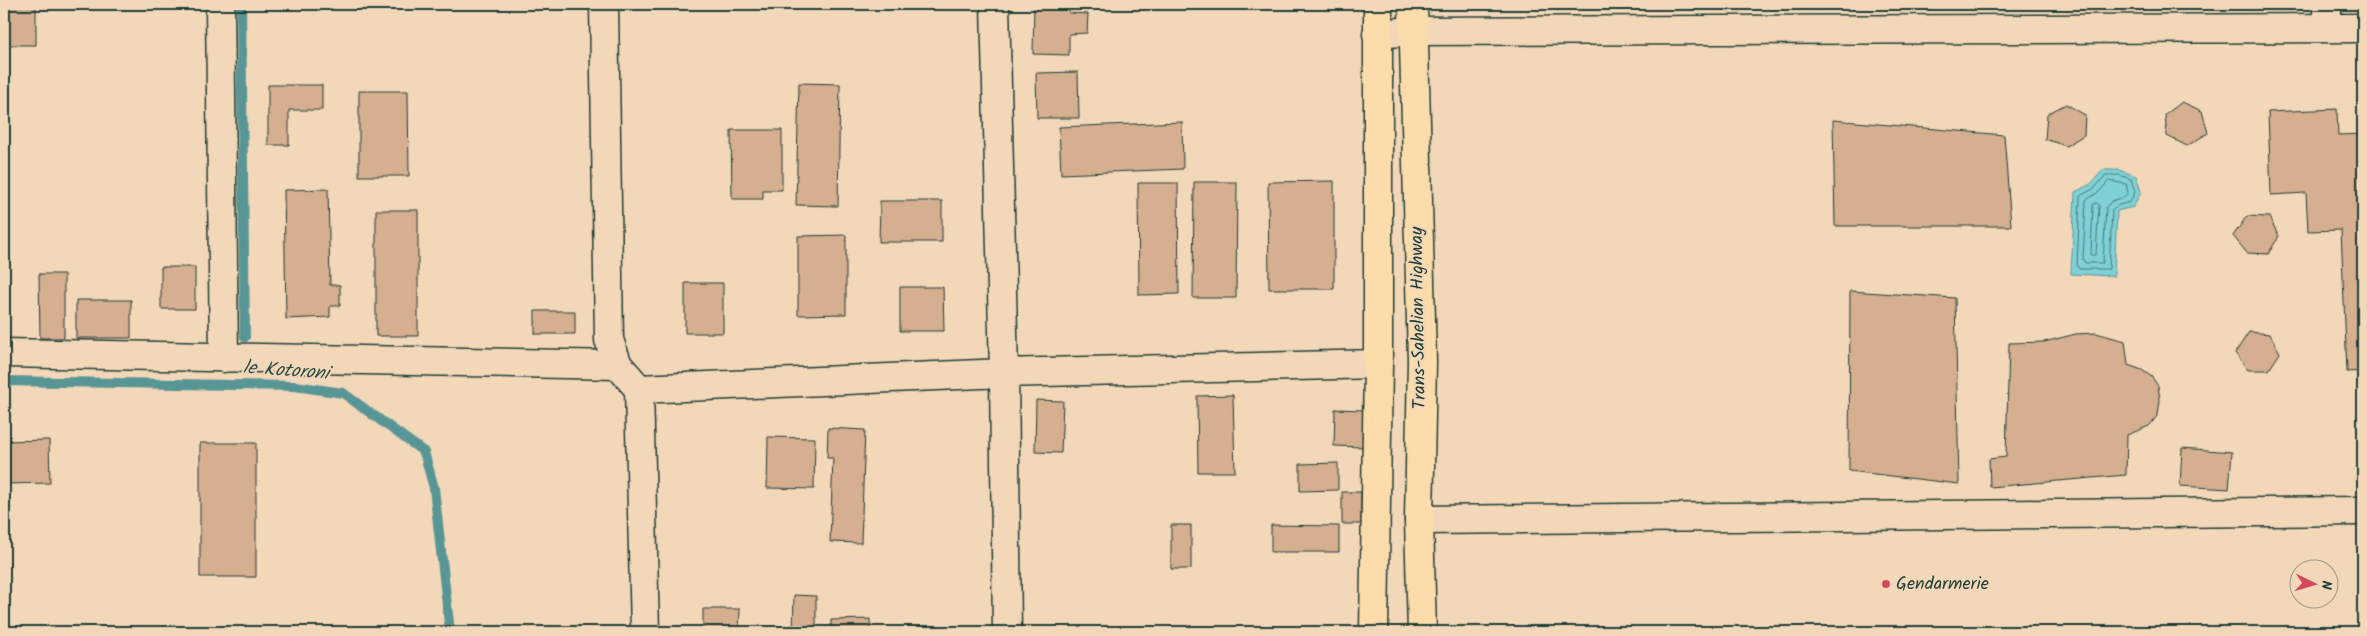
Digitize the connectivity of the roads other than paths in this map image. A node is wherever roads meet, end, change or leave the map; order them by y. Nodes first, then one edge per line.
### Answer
1 (220, 4) edge
2 (604, 4) edge
3 (996, 4) edge
4 (1378, 4) edge
5 (1413, 4) edge
6 (2327, 16) edge
7 (2363, 28) edge
8 (1413, 31) junction
9 (1378, 34) junction
10 (4, 354) edge
11 (224, 358) junction
12 (1378, 364) junction
13 (618, 365) junction
14 (1004, 373) junction
15 (639, 390) junction
16 (2363, 511) edge
17 (1419, 520) junction
18 (645, 632) edge
19 (1006, 632) edge
20 (1374, 632) edge
21 (1422, 632) edge

1 - 11 street
2 - 13 street
3 - 14 street
4 - 9 highway
5 - 8 highway, Trans-Sahelian Highway
6 - 7 street
6 - 8 street
8 - 9 street
8 - 17 highway, Trans-Sahelian Highway
9 - 12 highway
10 - 11 street
11 - 13 street
12 - 14 street
12 - 20 highway
13 - 15 street
14 - 15 street
14 - 19 street
15 - 18 street
16 - 17 street
17 - 21 highway, Trans-Sahelian Highway

